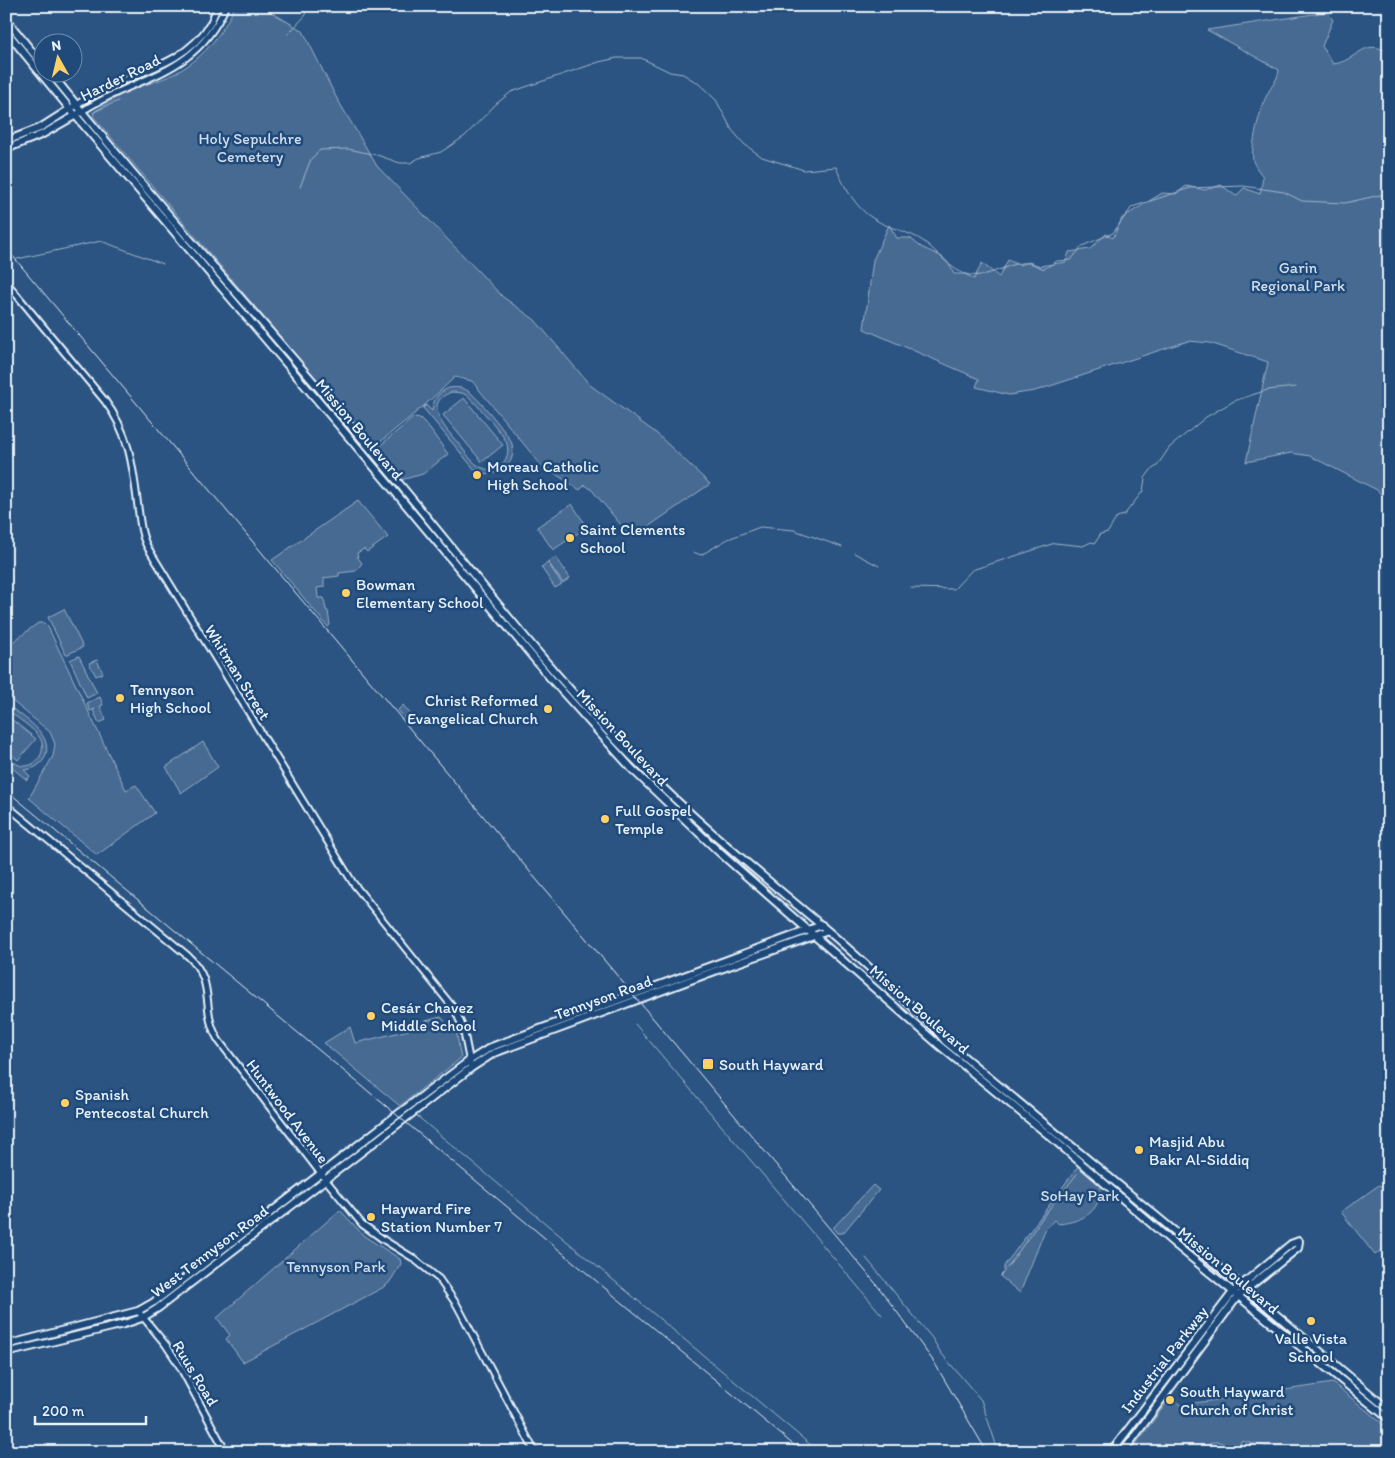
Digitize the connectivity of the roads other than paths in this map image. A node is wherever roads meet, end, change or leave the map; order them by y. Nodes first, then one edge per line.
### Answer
1 (218, 6) edge
2 (226, 6) edge
3 (6, 18) edge
4 (6, 30) edge
5 (32, 51) edge
6 (57, 82) edge
7 (73, 107) junction
8 (78, 113) junction
9 (6, 141) edge
10 (6, 149) edge
11 (153, 206) junction
12 (174, 221) junction
13 (6, 282) edge
14 (373, 465) junction
15 (393, 475) junction
16 (470, 568) junction
17 (463, 574) junction
18 (6, 805) edge
19 (822, 925) junction
20 (809, 930) junction
21 (828, 931) junction
22 (814, 935) junction
23 (470, 1064) junction
24 (400, 1118) joint
25 (323, 1177) junction
26 (1243, 1287) junction
27 (1236, 1294) junction
28 (138, 1311) junction
29 (142, 1318) junction
30 (6, 1345) edge
31 (6, 1353) edge
32 (1389, 1410) edge
33 (1389, 1419) edge
34 (226, 1452) edge
35 (535, 1452) edge
36 (1111, 1452) edge
37 (1123, 1452) edge

1 - 7 street, Harder Road
2 - 8 street, Harder Road
3 - 5 main road
4 - 7 main road, Mission Boulevard
6 - 7 main road, Mission Boulevard
7 - 8 main road, Mission Boulevard
7 - 9 main road, Harder Road
8 - 10 main road, Harder Road
8 - 11 main road, Mission Boulevard
8 - 12 main road, Mission Boulevard
11 - 12 main road
11 - 14 main road, Mission Boulevard
12 - 15 main road, Mission Boulevard
13 - 23 street, Whitman Street
14 - 15 main road
14 - 17 main road, Mission Boulevard
15 - 16 main road, Mission Boulevard
16 - 17 main road
16 - 19 main road, Mission Boulevard
17 - 20 main road, Mission Boulevard
18 - 25 street, Huntwood Avenue
19 - 20 main road, Tennyson Road
19 - 21 main road, Mission Boulevard
20 - 22 main road, Mission Boulevard
20 - 23 main road, Tennyson Road
21 - 22 main road, Tennyson Road
21 - 26 main road, Mission Boulevard
22 - 23 main road, Tennyson Road
22 - 27 main road, Mission Boulevard
23 - 24 main road, Tennyson Road
24 - 25 main road, West Tennyson Road
25 - 28 main road, West Tennyson Road
25 - 29 main road, West Tennyson Road
25 - 35 street, Huntwood Avenue
26 - 26 main road
26 - 27 main road, Industrial Parkway
26 - 32 main road, Mission Boulevard
27 - 33 main road, Mission Boulevard
27 - 36 main road, Industrial Parkway
27 - 37 main road, Industrial Parkway
28 - 29 street, Ruus Road
28 - 30 main road, West Tennyson Road
29 - 31 main road, West Tennyson Road
29 - 34 street, Ruus Road

